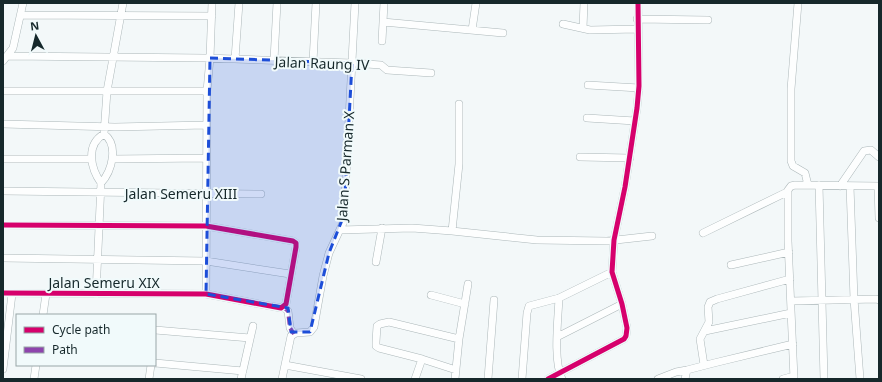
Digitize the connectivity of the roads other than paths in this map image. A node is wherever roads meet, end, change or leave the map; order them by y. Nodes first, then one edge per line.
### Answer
1 (23, 3) edge
2 (123, 3) edge
3 (212, 3) edge
4 (239, 3) edge
5 (277, 3) edge
6 (316, 3) edge
7 (355, 3) edge
8 (384, 3) edge
9 (476, 3) edge
10 (584, 3) edge
11 (638, 3) edge
12 (798, 3) edge
13 (21, 15) junction
14 (120, 15) junction
15 (212, 16) junction
16 (637, 19) junction
17 (708, 20) dead end
18 (383, 22) junction
19 (563, 24) dead end
20 (583, 28) junction
21 (472, 30) junction
22 (637, 30) junction
23 (503, 33) dead end
24 (382, 41) dead end
25 (5, 58) edge
26 (114, 58) junction
27 (210, 58) junction
28 (235, 59) junction
29 (274, 60) junction
30 (313, 62) junction
31 (352, 63) junction
32 (431, 72) dead end
33 (588, 85) dead end
34 (639, 88) junction
35 (3, 91) edge
36 (108, 91) junction
37 (207, 91) junction
38 (459, 104) dead end
39 (587, 118) dead end
40 (635, 121) junction
41 (3, 124) edge
42 (206, 125) junction
43 (104, 130) junction
44 (580, 157) dead end
45 (879, 157) edge
46 (112, 158) junction
47 (206, 158) junction
48 (630, 158) junction
49 (3, 159) edge
50 (92, 159) junction
51 (101, 183) junction
52 (808, 185) junction
53 (819, 185) junction
54 (840, 186) junction
55 (850, 186) junction
56 (879, 186) edge
57 (3, 191) edge
58 (787, 192) junction
59 (101, 193) junction
60 (206, 193) junction
61 (261, 194) dead end
62 (879, 218) edge
63 (3, 225) edge
64 (99, 226) junction
65 (206, 226) junction
66 (382, 228) junction
67 (340, 230) junction
68 (452, 231) junction
69 (703, 233) dead end
70 (652, 236) dead end
71 (614, 240) junction
72 (789, 252) junction
73 (3, 258) edge
74 (98, 260) junction
75 (206, 261) junction
76 (376, 262) dead end
77 (731, 265) dead end
78 (612, 272) junction
79 (290, 274) junction
80 (790, 279) junction
81 (468, 284) dead end
82 (3, 293) edge
83 (12, 294) junction
84 (46, 294) junction
85 (96, 294) junction
86 (206, 294) junction
87 (432, 295) dead end
88 (559, 298) junction
89 (854, 299) junction
90 (494, 300) dead end
91 (823, 300) junction
92 (879, 300) edge
93 (791, 301) junction
94 (465, 304) junction
95 (622, 304) junction
96 (283, 308) junction
97 (791, 313) junction
98 (43, 314) edge
99 (253, 326) dead end
100 (156, 330) edge
101 (705, 331) junction
102 (294, 334) junction
103 (557, 337) junction
104 (250, 338) junction
105 (459, 339) junction
106 (793, 344) junction
107 (422, 359) junction
108 (156, 363) edge
109 (285, 365) junction
110 (704, 365) junction
111 (36, 366) edge
112 (151, 366) edge
113 (3, 370) edge
114 (456, 370) junction
115 (687, 370) junction
116 (242, 371) junction
117 (319, 375) edge
118 (561, 376) edge
119 (353, 378) edge
120 (794, 378) edge
121 (34, 379) edge
122 (149, 379) edge
123 (241, 379) edge
124 (282, 379) edge
125 (361, 379) edge
126 (415, 379) edge
127 (455, 379) edge
128 (488, 379) edge
129 (522, 379) edge
130 (548, 379) edge
131 (658, 379) edge
132 (685, 379) edge
133 (783, 379) edge
134 (824, 379) edge
135 (860, 379) edge

1 - 13 street
2 - 14 street
3 - 15 street
4 - 28 street
5 - 29 street
6 - 30 street
7 - 31 street, Jalan S Parman X
8 - 18 street
9 - 21 street
10 - 20 street
11 - 16 street
12 - 52 street
13 - 14 street
13 - 25 street
14 - 15 street
14 - 26 street
15 - 27 street
16 - 17 street
16 - 22 street
18 - 21 street
18 - 24 street
19 - 20 street
20 - 22 street
21 - 23 street
22 - 34 street
25 - 26 street, Jalan Raung IV
26 - 27 street, Jalan Raung IV
26 - 36 street
27 - 28 street, Jalan Raung IV
27 - 37 street
28 - 29 street, Jalan Raung IV
29 - 30 street, Jalan Raung IV
30 - 31 street, Jalan Raung IV
31 - 32 street, Jalan Raung IV
31 - 67 street, Jalan S Parman X
33 - 34 street
34 - 40 street
35 - 36 street
36 - 37 street
36 - 43 street
37 - 42 street
38 - 68 street
39 - 40 street
40 - 48 street
41 - 43 street
42 - 43 street
42 - 47 street
43 - 46 street
43 - 50 street
44 - 48 street
45 - 54 street
46 - 47 street
46 - 51 street
47 - 60 street
48 - 71 street
49 - 50 street
50 - 51 street
51 - 59 street
52 - 53 street
52 - 58 street
53 - 54 street
53 - 91 street
54 - 55 street
55 - 56 street
55 - 89 street
56 - 62 street
57 - 59 street, Jalan Semeru XIII
58 - 69 street
58 - 72 street
59 - 60 street, Jalan Semeru XIII
59 - 64 street
60 - 61 street, Jalan Semeru XIII
60 - 65 street
63 - 64 street
64 - 65 street
64 - 74 street
65 - 75 street
65 - 79 street
66 - 67 street
66 - 68 street
66 - 76 street
67 - 102 street, Jalan S Parman X
68 - 71 street
70 - 71 street
71 - 78 street
72 - 77 street
72 - 80 street
73 - 74 street
74 - 75 street
74 - 85 street
75 - 79 street
75 - 86 street
78 - 88 street
78 - 95 street
79 - 96 street
80 - 93 street
80 - 101 street
81 - 94 street
82 - 83 street, Jalan Semeru XIX
83 - 84 street, Jalan Semeru XIX
83 - 113 street
84 - 85 street, Jalan Semeru XIX
84 - 98 street
85 - 86 street, Jalan Semeru XIX
86 - 96 street, Jalan Semeru XIX
87 - 94 street
88 - 103 street
88 - 129 street
89 - 91 street
89 - 92 street
89 - 135 street
90 - 128 street
91 - 93 street
91 - 134 street
93 - 97 street
94 - 105 street
95 - 103 street
95 - 118 street
96 - 102 street
97 - 101 street
97 - 106 street
99 - 104 street
100 - 104 street
101 - 110 street
102 - 109 street
103 - 118 street
104 - 116 street
105 - 107 street
105 - 114 street
106 - 110 street
106 - 120 street
107 - 114 street
107 - 126 street
108 - 116 street
109 - 117 street
109 - 124 street
110 - 115 street
111 - 121 street
112 - 122 street
114 - 127 street
115 - 131 street
115 - 132 street
116 - 123 street
117 - 119 street
118 - 130 street
119 - 125 street
120 - 133 street

